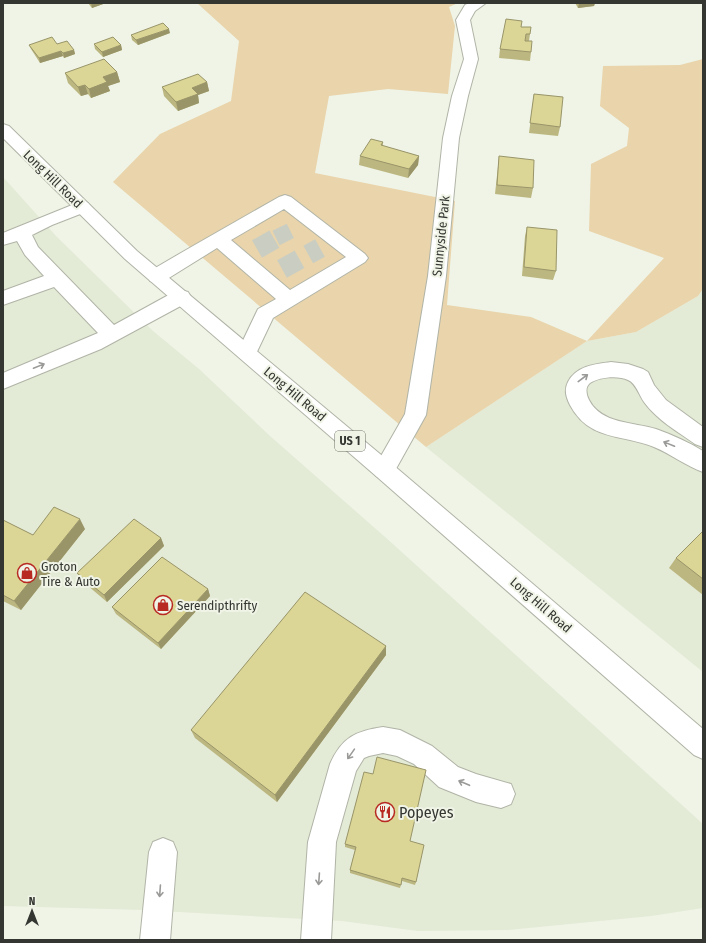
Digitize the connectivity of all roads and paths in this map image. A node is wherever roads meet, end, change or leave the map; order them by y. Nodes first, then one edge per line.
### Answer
1 (479, 3) edge
2 (3, 129) edge
3 (82, 207) junction
4 (310, 220) junction
5 (294, 229) tunnel mouth
6 (22, 233) junction
7 (3, 239) edge
8 (218, 239) junction
9 (257, 249) tunnel mouth
10 (240, 258) junction
11 (282, 269) tunnel mouth
12 (156, 276) junction
13 (58, 278) junction
14 (265, 279) junction
15 (180, 297) junction
16 (3, 298) edge
17 (288, 299) junction
18 (112, 335) junction
19 (247, 353) junction
20 (641, 379) junction
21 (3, 381) edge
22 (703, 419) edge
23 (703, 438) edge
24 (703, 463) edge
25 (384, 470) junction
26 (703, 746) edge
27 (501, 794) dead end
28 (163, 852) dead end
29 (155, 940) edge
30 (316, 940) edge

1 - 25 main road, Sunnyside Park
2 - 3 main road, Long Hill Road / US 1
3 - 6 main road
3 - 12 main road, Long Hill Road / US 1
4 - 5 main road
4 - 8 main road
4 - 17 main road
6 - 7 main road
6 - 13 main road
8 - 10 main road
8 - 12 main road
9 - 10 main road
10 - 14 main road
11 - 14 main road
12 - 15 main road, Long Hill Road / US 1
13 - 16 main road
13 - 18 main road
14 - 17 main road
15 - 18 main road
15 - 19 main road, Long Hill Road / US 1
17 - 19 main road
21 -> 18 main road
19 - 25 main road, Long Hill Road / US 1
20 - 22 main road
20 - 23 main road
24 -> 20 main road
25 - 26 main road, Long Hill Road / US 1
27 -> 30 main road
28 -> 29 main road

